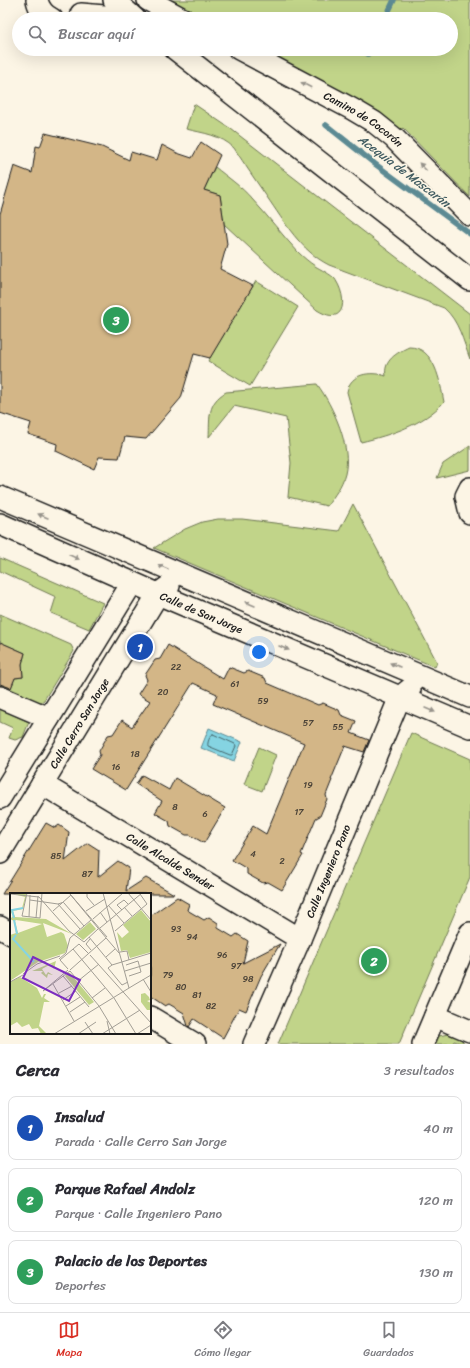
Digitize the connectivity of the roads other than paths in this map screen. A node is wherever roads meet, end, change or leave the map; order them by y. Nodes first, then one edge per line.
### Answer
1 (37, 0) edge
2 (114, 0) edge
3 (148, 0) edge
4 (43, 12) edge
5 (127, 12) edge
6 (170, 12) edge
7 (184, 56) edge
8 (252, 56) edge
9 (470, 215) edge
10 (470, 280) edge
11 (470, 488) edge
12 (0, 497) edge
13 (470, 513) edge
14 (0, 524) edge
15 (199, 582) junction
16 (132, 583) junction
17 (158, 594) junction
18 (440, 684) junction
19 (0, 697) edge
20 (400, 697) junction
21 (470, 697) edge
22 (49, 718) junction
23 (470, 727) edge
24 (42, 784) junction
25 (0, 798) edge
26 (0, 853) edge
27 (0, 927) edge
28 (10, 933) edge
29 (470, 933) edge
30 (300, 939) junction
31 (435, 1016) junction
32 (151, 1018) edge
33 (470, 1031) edge
34 (194, 1044) edge
35 (254, 1044) edge
36 (423, 1044) edge

1 - 4 street
2 - 5 street
3 - 6 street
7 - 10 street
9 -> 8 street, Camino de Cocorón
11 - 13 street
15 -> 12 street
14 -> 16 street, Calle de San Jorge
15 - 17 street
18 -> 15 street
16 - 17 street, Calle de San Jorge
16 - 22 street
17 -> 20 street, Calle de San Jorge
17 - 24 street, Calle Cerro San Jorge
18 - 20 street
18 - 21 street
19 - 22 street
20 -> 23 street, Calle de San Jorge
20 - 30 street, Calle Ingeniero Pano
22 - 25 street
24 - 26 street, Calle Cerro San Jorge
24 - 30 street, Calle Alcalde Sender
27 - 28 street
29 - 31 street
30 - 35 street, Calle Ingeniero Pano
31 - 33 street
31 - 36 street
32 - 34 street

